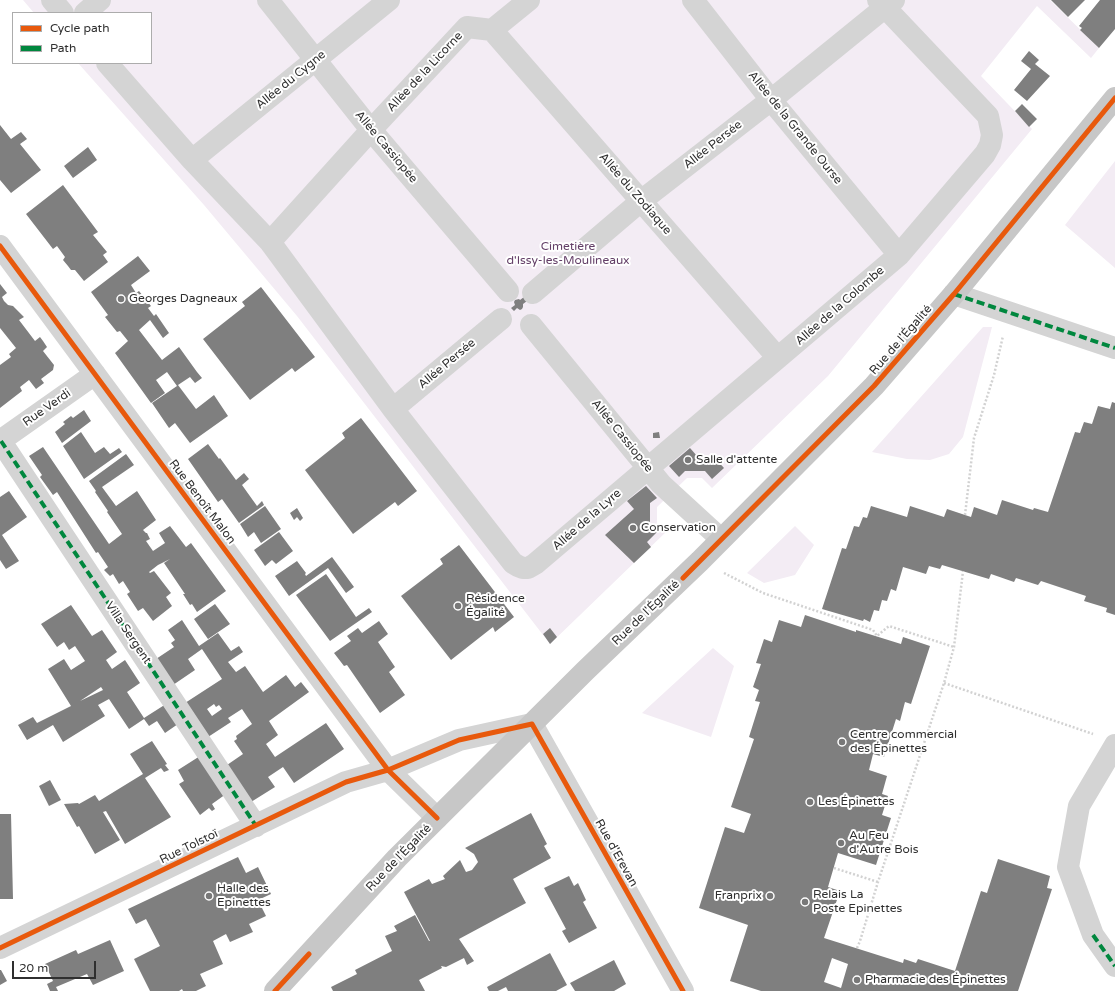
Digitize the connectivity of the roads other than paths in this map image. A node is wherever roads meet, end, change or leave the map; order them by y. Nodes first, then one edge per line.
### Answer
1 (52, 0) edge
2 (100, 0) edge
3 (268, 0) edge
4 (389, 0) edge
5 (529, 0) edge
6 (693, 0) edge
7 (885, 2) edge
8 (62, 12) edge
9 (86, 12) edge
10 (492, 30) junction
11 (315, 60) junction
12 (108, 64) edge
13 (1115, 98) edge
14 (772, 100) junction
15 (371, 130) junction
16 (192, 160) junction
17 (641, 201) junction
18 (270, 242) junction
19 (0, 246) edge
20 (899, 255) junction
21 (508, 291) junction
22 (533, 292) junction
23 (954, 294) junction
24 (501, 319) junction
25 (531, 325) junction
26 (1115, 348) edge
27 (778, 358) junction
28 (95, 374) junction
29 (393, 408) junction
30 (0, 441) edge
31 (648, 467) junction
32 (721, 539) junction
33 (532, 724) junction
34 (1108, 741) edge
35 (388, 770) junction
36 (437, 818) junction
37 (256, 826) junction
38 (0, 948) edge
39 (1115, 966) edge
40 (275, 991) edge
41 (683, 991) edge

1 - 8 street
2 - 9 street
3 - 11 street, Allée Cassiopée
4 - 11 street, Allée du Cygne
5 - 10 street
6 - 14 street, Allée de la Grande Ourse
7 - 14 street, Allée Persée
7 - 20 street, Allée de la Colombe
10 - 15 street, Allée de la Licorne
10 - 17 street, Allée du Zodiaque
11 - 15 street, Allée Cassiopée
11 - 16 street, Allée du Cygne
12 - 16 street
13 - 23 main road, Rue de l'Égalité
14 - 17 street, Allée Persée
14 - 20 street, Allée de la Grande Ourse
15 - 18 street, Allée de la Licorne
15 - 21 street, Allée Cassiopée
16 - 18 street
17 - 22 street, Allée Persée
17 - 27 street, Allée du Zodiaque
18 - 29 street
19 - 28 street, Rue Benoît Malon
20 - 27 street, Allée de la Colombe
21 - 22 street
21 - 24 street
22 - 25 street
23 - 26 street
23 - 32 main road, Rue de l'Égalité
24 - 25 street
24 - 29 street, Allée Persée
25 - 31 street, Allée Cassiopée
27 - 31 street, Allée de la Colombe
28 - 30 street, Rue Verdi
28 - 35 street, Rue Benoît Malon
29 - 31 street, Allée de la Lyre
30 - 37 street, Villa Sergent
31 - 32 street, Allée Cassiopée
32 - 33 main road, Rue de l'Égalité
33 - 35 street, Rue Tolstoï
33 - 36 main road, Rue de l'Égalité
33 - 41 street, Rue d'Erevan
34 - 39 street
35 - 36 street, Rue Benoît Malon
35 - 37 street, Rue Tolstoï
36 - 40 main road, Rue de l'Égalité
37 - 38 street, Rue Tolstoï

